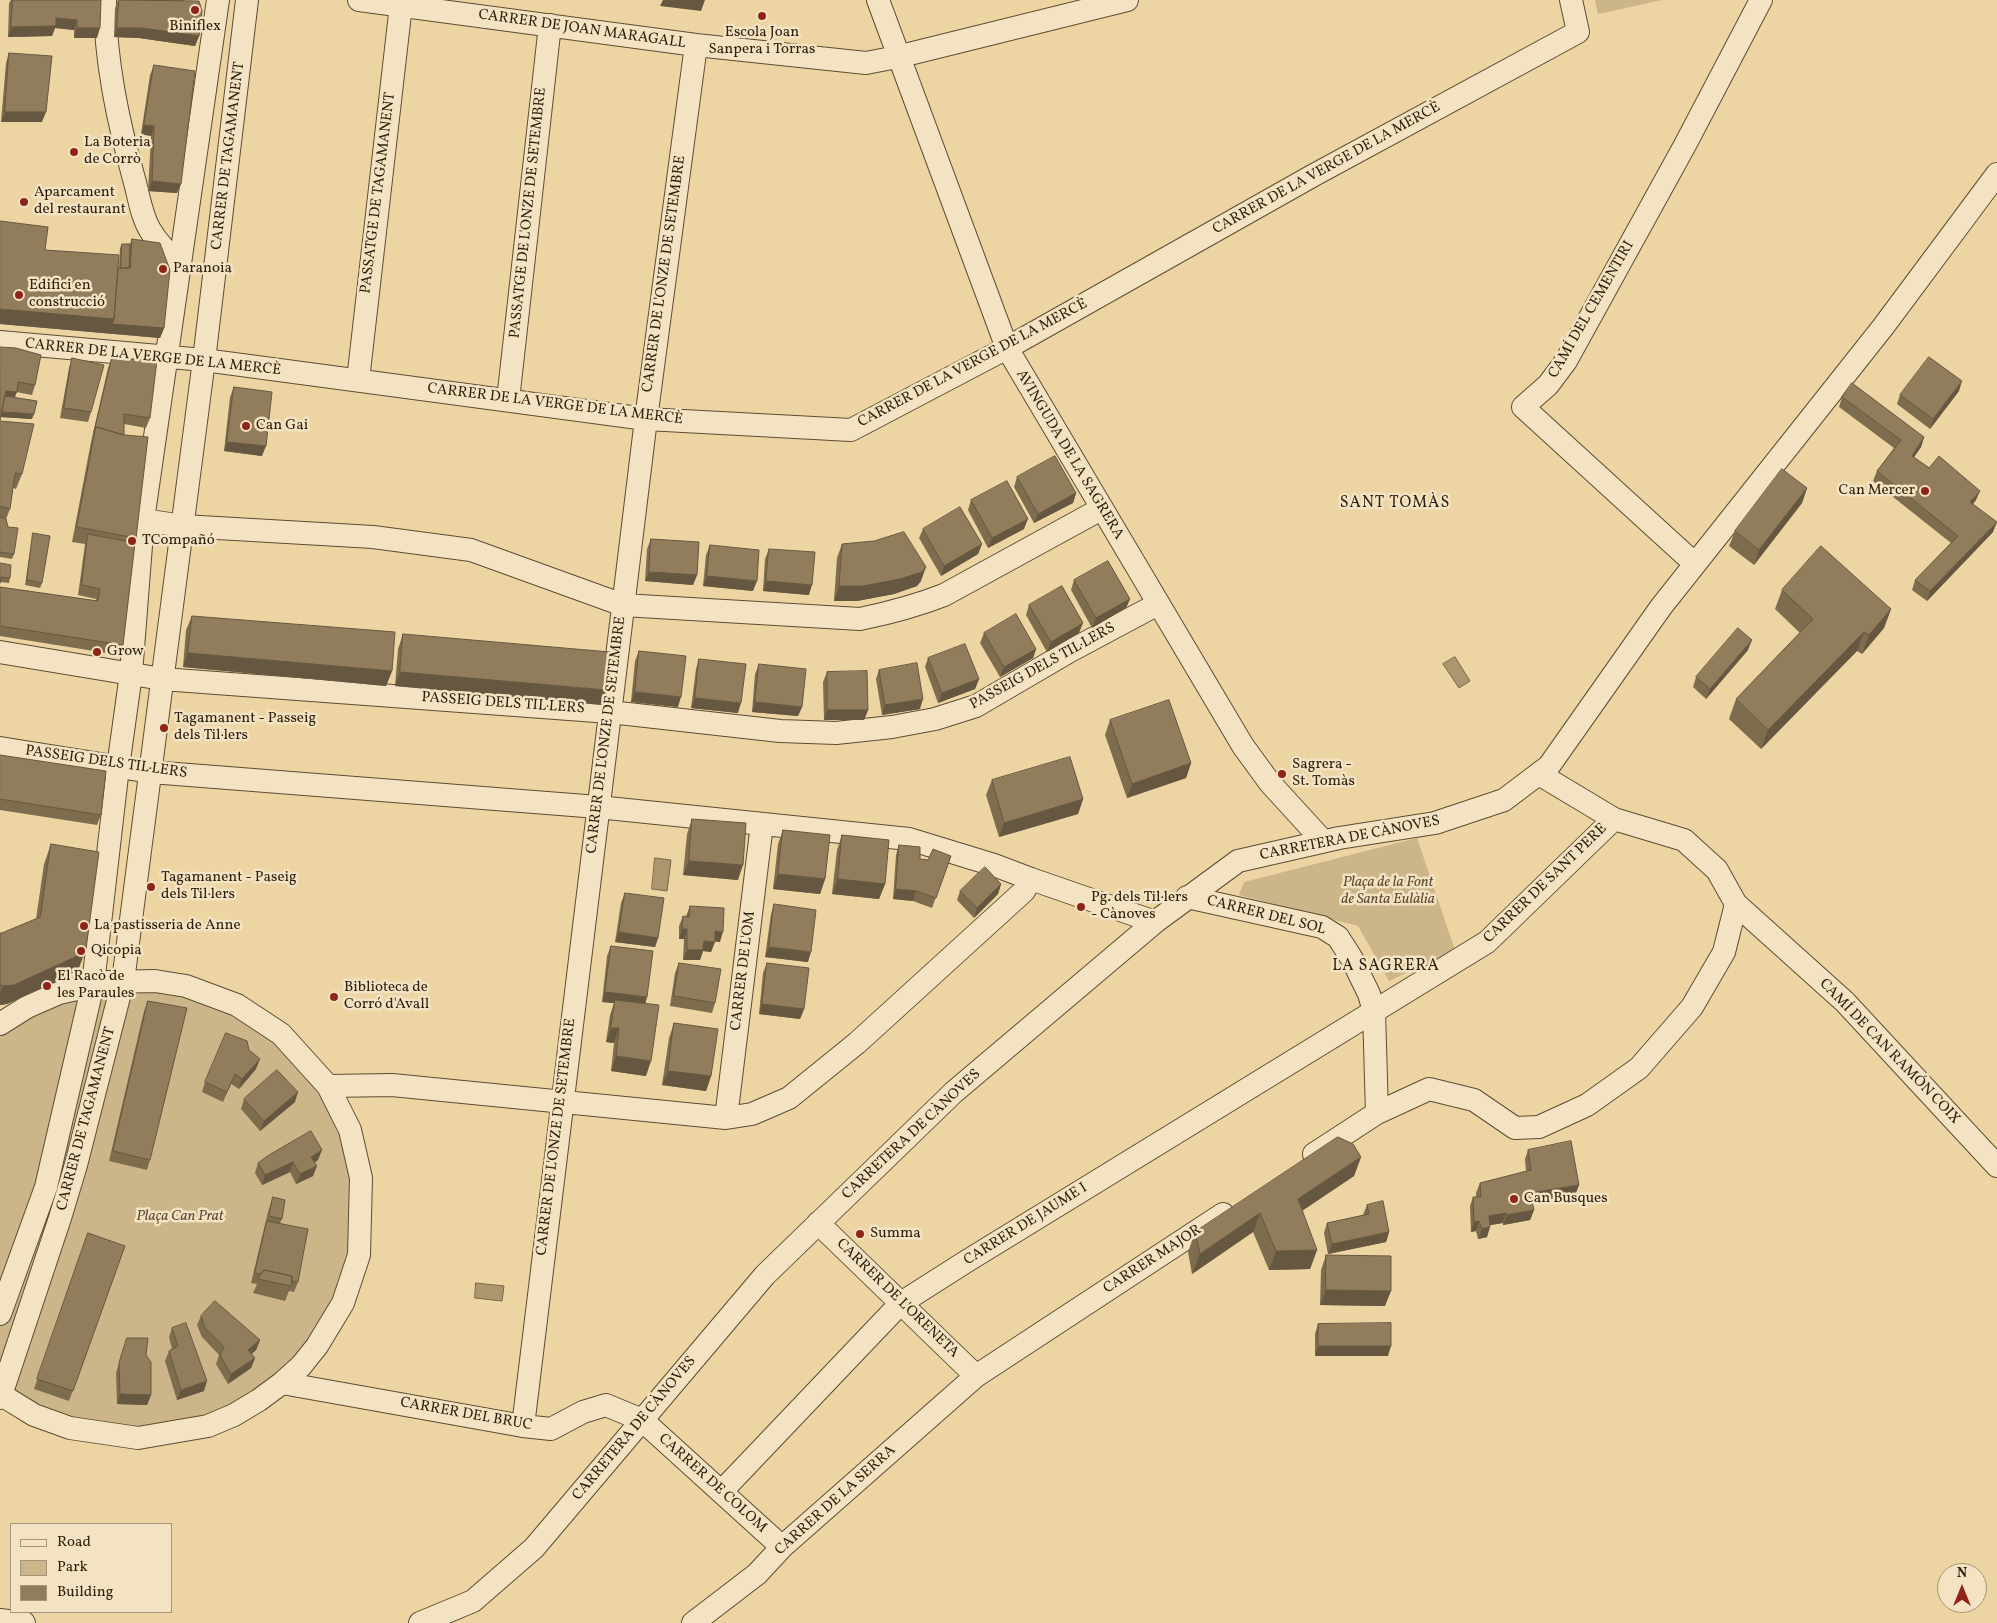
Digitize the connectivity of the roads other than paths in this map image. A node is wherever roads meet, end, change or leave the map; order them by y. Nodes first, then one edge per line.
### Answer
1 (105, 0) edge
2 (218, 0) edge
3 (247, 0) edge
4 (359, 0) edge
5 (878, 0) edge
6 (1127, 0) edge
7 (1571, 0) edge
8 (1761, 0) edge
9 (401, 5) junction
10 (550, 25) junction
11 (696, 45) junction
12 (897, 57) junction
13 (1997, 174) edge
14 (180, 264) junction
15 (0, 342) edge
16 (1007, 348) junction
17 (166, 357) junction
18 (204, 360) junction
19 (358, 380) junction
20 (508, 400) junction
21 (646, 419) junction
22 (1101, 509) junction
23 (143, 520) junction
24 (183, 526) junction
25 (1695, 564) junction
26 (1158, 604) junction
27 (623, 605) junction
28 (0, 652) edge
29 (131, 674) junction
30 (162, 679) junction
31 (610, 712) junction
32 (0, 748) edge
33 (118, 767) junction
34 (151, 772) junction
35 (1538, 774) junction
36 (598, 807) junction
37 (1614, 819) junction
38 (762, 824) junction
39 (1323, 842) junction
40 (1031, 879) junction
41 (1187, 897) junction
42 (1736, 904) junction
43 (1155, 922) junction
44 (122, 981) junction
45 (93, 984) junction
46 (1374, 1011) junction
47 (0, 1024) edge
48 (328, 1086) junction
49 (561, 1100) junction
50 (1377, 1113) junction
51 (726, 1118) junction
52 (1997, 1166) edge
53 (1294, 1168) edge
54 (1243, 1201) edge
55 (818, 1223) junction
56 (901, 1303) junction
57 (0, 1314) edge
58 (976, 1376) junction
59 (282, 1383) junction
60 (0, 1396) edge
61 (642, 1420) junction
62 (523, 1426) junction
63 (721, 1492) junction
64 (782, 1548) junction
65 (0, 1620) edge
66 (24, 1623) edge
67 (420, 1623) edge
68 (693, 1623) edge

1 - 14 street
2 - 14 street, CARRER DE TAGAMANENT
3 - 18 street, CARRER DE TAGAMANENT
4 - 9 street, CARRER DE JOAN MARAGALL
5 - 12 street, AVINGUDA DE LA SAGRERA
6 - 12 street, CARRER DE JOAN MARAGALL
7 - 16 street, CARRER DE LA VERGE DE LA MERCÈ
8 - 25 street, CAMÍ DEL CEMENTIRI
9 - 10 street, CARRER DE JOAN MARAGALL
9 - 19 street, PASSATGE DE TAGAMANENT
10 - 11 street, CARRER DE JOAN MARAGALL
10 - 20 street, PASSATGE DE L'ONZE DE SETEMBRE
11 - 12 street, CARRER DE JOAN MARAGALL
11 - 21 street, CARRER DE L'ONZE DE SETEMBRE
12 - 16 street, AVINGUDA DE LA SAGRERA
13 - 25 street, CARRETERA DE CÀNOVES
14 - 17 street, CARRER DE TAGAMANENT
15 - 17 street, CARRER DE LA VERGE DE LA MERCÈ
16 - 21 street, CARRER DE LA VERGE DE LA MERCÈ
16 - 22 street, AVINGUDA DE LA SAGRERA
17 - 18 street, CARRER DE LA VERGE DE LA MERCÈ
17 - 23 street, CARRER DE TAGAMANENT
18 - 19 street, CARRER DE LA VERGE DE LA MERCÈ
18 - 24 street, CARRER DE TAGAMANENT
19 - 20 street, CARRER DE LA VERGE DE LA MERCÈ
20 - 21 street, CARRER DE LA VERGE DE LA MERCÈ
21 - 27 street, CARRER DE L'ONZE DE SETEMBRE
22 - 26 street, AVINGUDA DE LA SAGRERA
22 - 27 street
23 - 24 street
23 - 29 street, CARRER DE TAGAMANENT
24 - 27 street
24 - 30 street, CARRER DE TAGAMANENT
25 - 35 street, CARRETERA DE CÀNOVES
26 - 31 street, PASSEIG DELS TIL·LERS
26 - 39 street, AVINGUDA DE LA SAGRERA
27 - 31 street, CARRER DE L'ONZE DE SETEMBRE
28 - 29 street, PASSEIG DELS TIL·LERS
29 - 30 street, PASSEIG DELS TIL·LERS
29 - 33 street, CARRER DE TAGAMANENT
30 - 31 street, PASSEIG DELS TIL·LERS
30 - 34 street, CARRER DE TAGAMANENT
31 - 36 street, CARRER DE L'ONZE DE SETEMBRE
32 - 33 street, PASSEIG DELS TIL·LERS
33 - 34 street, PASSEIG DELS TIL·LERS
33 - 45 street, CARRER DE TAGAMANENT
34 - 36 street, PASSEIG DELS TIL·LERS
34 - 44 street, CARRER DE TAGAMANENT
35 - 37 street, CAMÍ DE CAN RAMÓN COIX
35 - 39 street, CARRETERA DE CÀNOVES
36 - 38 street, PASSEIG DELS TIL·LERS
36 - 49 street, CARRER DE L'ONZE DE SETEMBRE
37 - 42 street, CAMÍ DE CAN RAMÓN COIX
37 - 46 street, CARRER DE SANT PERE
38 - 40 street, PASSEIG DELS TIL·LERS
38 - 51 street, CARRER DE L'OM
39 - 41 street, CARRETERA DE CÀNOVES
40 - 43 street, PASSEIG DELS TIL·LERS
40 - 51 street
41 - 43 street, CARRETERA DE CÀNOVES
41 - 46 street, CARRER DEL SOL
42 - 50 street
42 - 52 street, CAMÍ DE CAN RAMÓN COIX
43 - 55 street, CARRETERA DE CÀNOVES
44 - 45 street
44 - 48 street
44 - 60 street, CARRER DE TAGAMANENT
45 - 47 street
45 - 57 street, CARRER DE TAGAMANENT
46 - 50 street, CARRER DEL SOL
46 - 56 street, CARRER DE JAUME I
48 - 49 street
48 - 59 street
49 - 51 street
49 - 62 street, CARRER DE L'ONZE DE SETEMBRE
50 - 53 street
54 - 58 street, CARRER MAJOR
55 - 56 street, CARRER DE L'ORENETA
55 - 61 street, CARRETERA DE CÀNOVES
56 - 58 street, CARRER DE L'ORENETA
56 - 63 street, CARRER DE JAUME I
58 - 64 street, CARRER DE LA SERRA
59 - 60 street
59 - 62 street, CARRER DEL BRUC
61 - 62 street, CARRER DEL BRUC
61 - 63 street, CARRER DE COLOM
61 - 67 street, CARRETERA DE CÀNOVES
63 - 64 street, CARRER DE COLOM
64 - 68 street, CARRER DE LA SERRA
65 - 66 street

